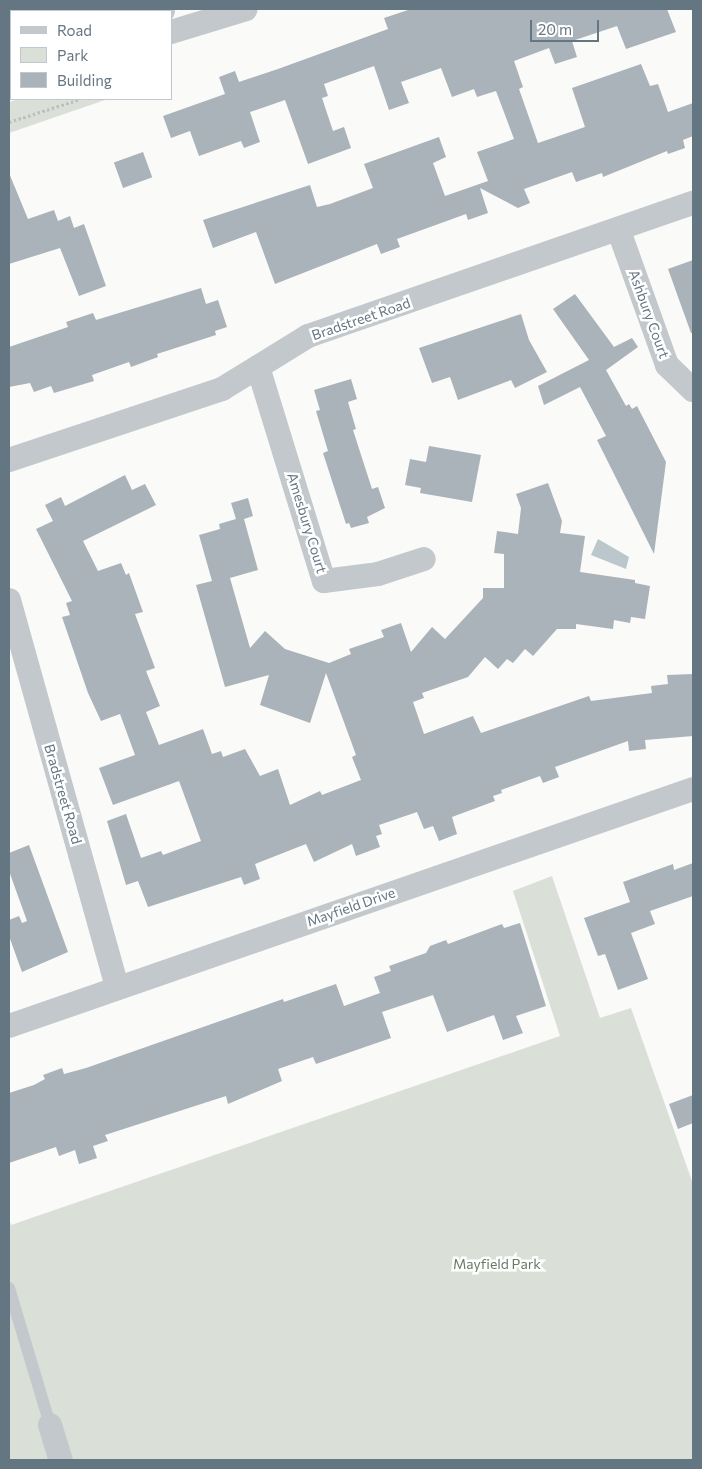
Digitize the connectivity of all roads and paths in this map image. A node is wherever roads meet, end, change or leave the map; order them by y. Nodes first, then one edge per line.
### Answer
1 (246, 9) edge
2 (172, 33) edge
3 (77, 100) edge
4 (9, 122) edge
5 (693, 203) edge
6 (619, 230) junction
7 (258, 367) junction
8 (693, 390) edge
9 (9, 460) edge
10 (424, 559) dead end
11 (9, 600) edge
12 (693, 789) edge
13 (117, 988) junction
14 (9, 1026) edge
15 (9, 1288) edge
16 (50, 1425) joint
17 (61, 1460) edge

1 - 2 street
3 - 4 path
5 - 6 street, Bradstreet Road
6 - 7 street, Bradstreet Road
6 - 8 street, Ashbury Court
7 - 9 street, Bradstreet Road
7 - 10 street, Amesbury Court
11 - 13 street, Bradstreet Road
12 - 13 street, Mayfield Drive
13 - 14 street, Mayfield Drive
15 - 16 lane
16 - 17 street

